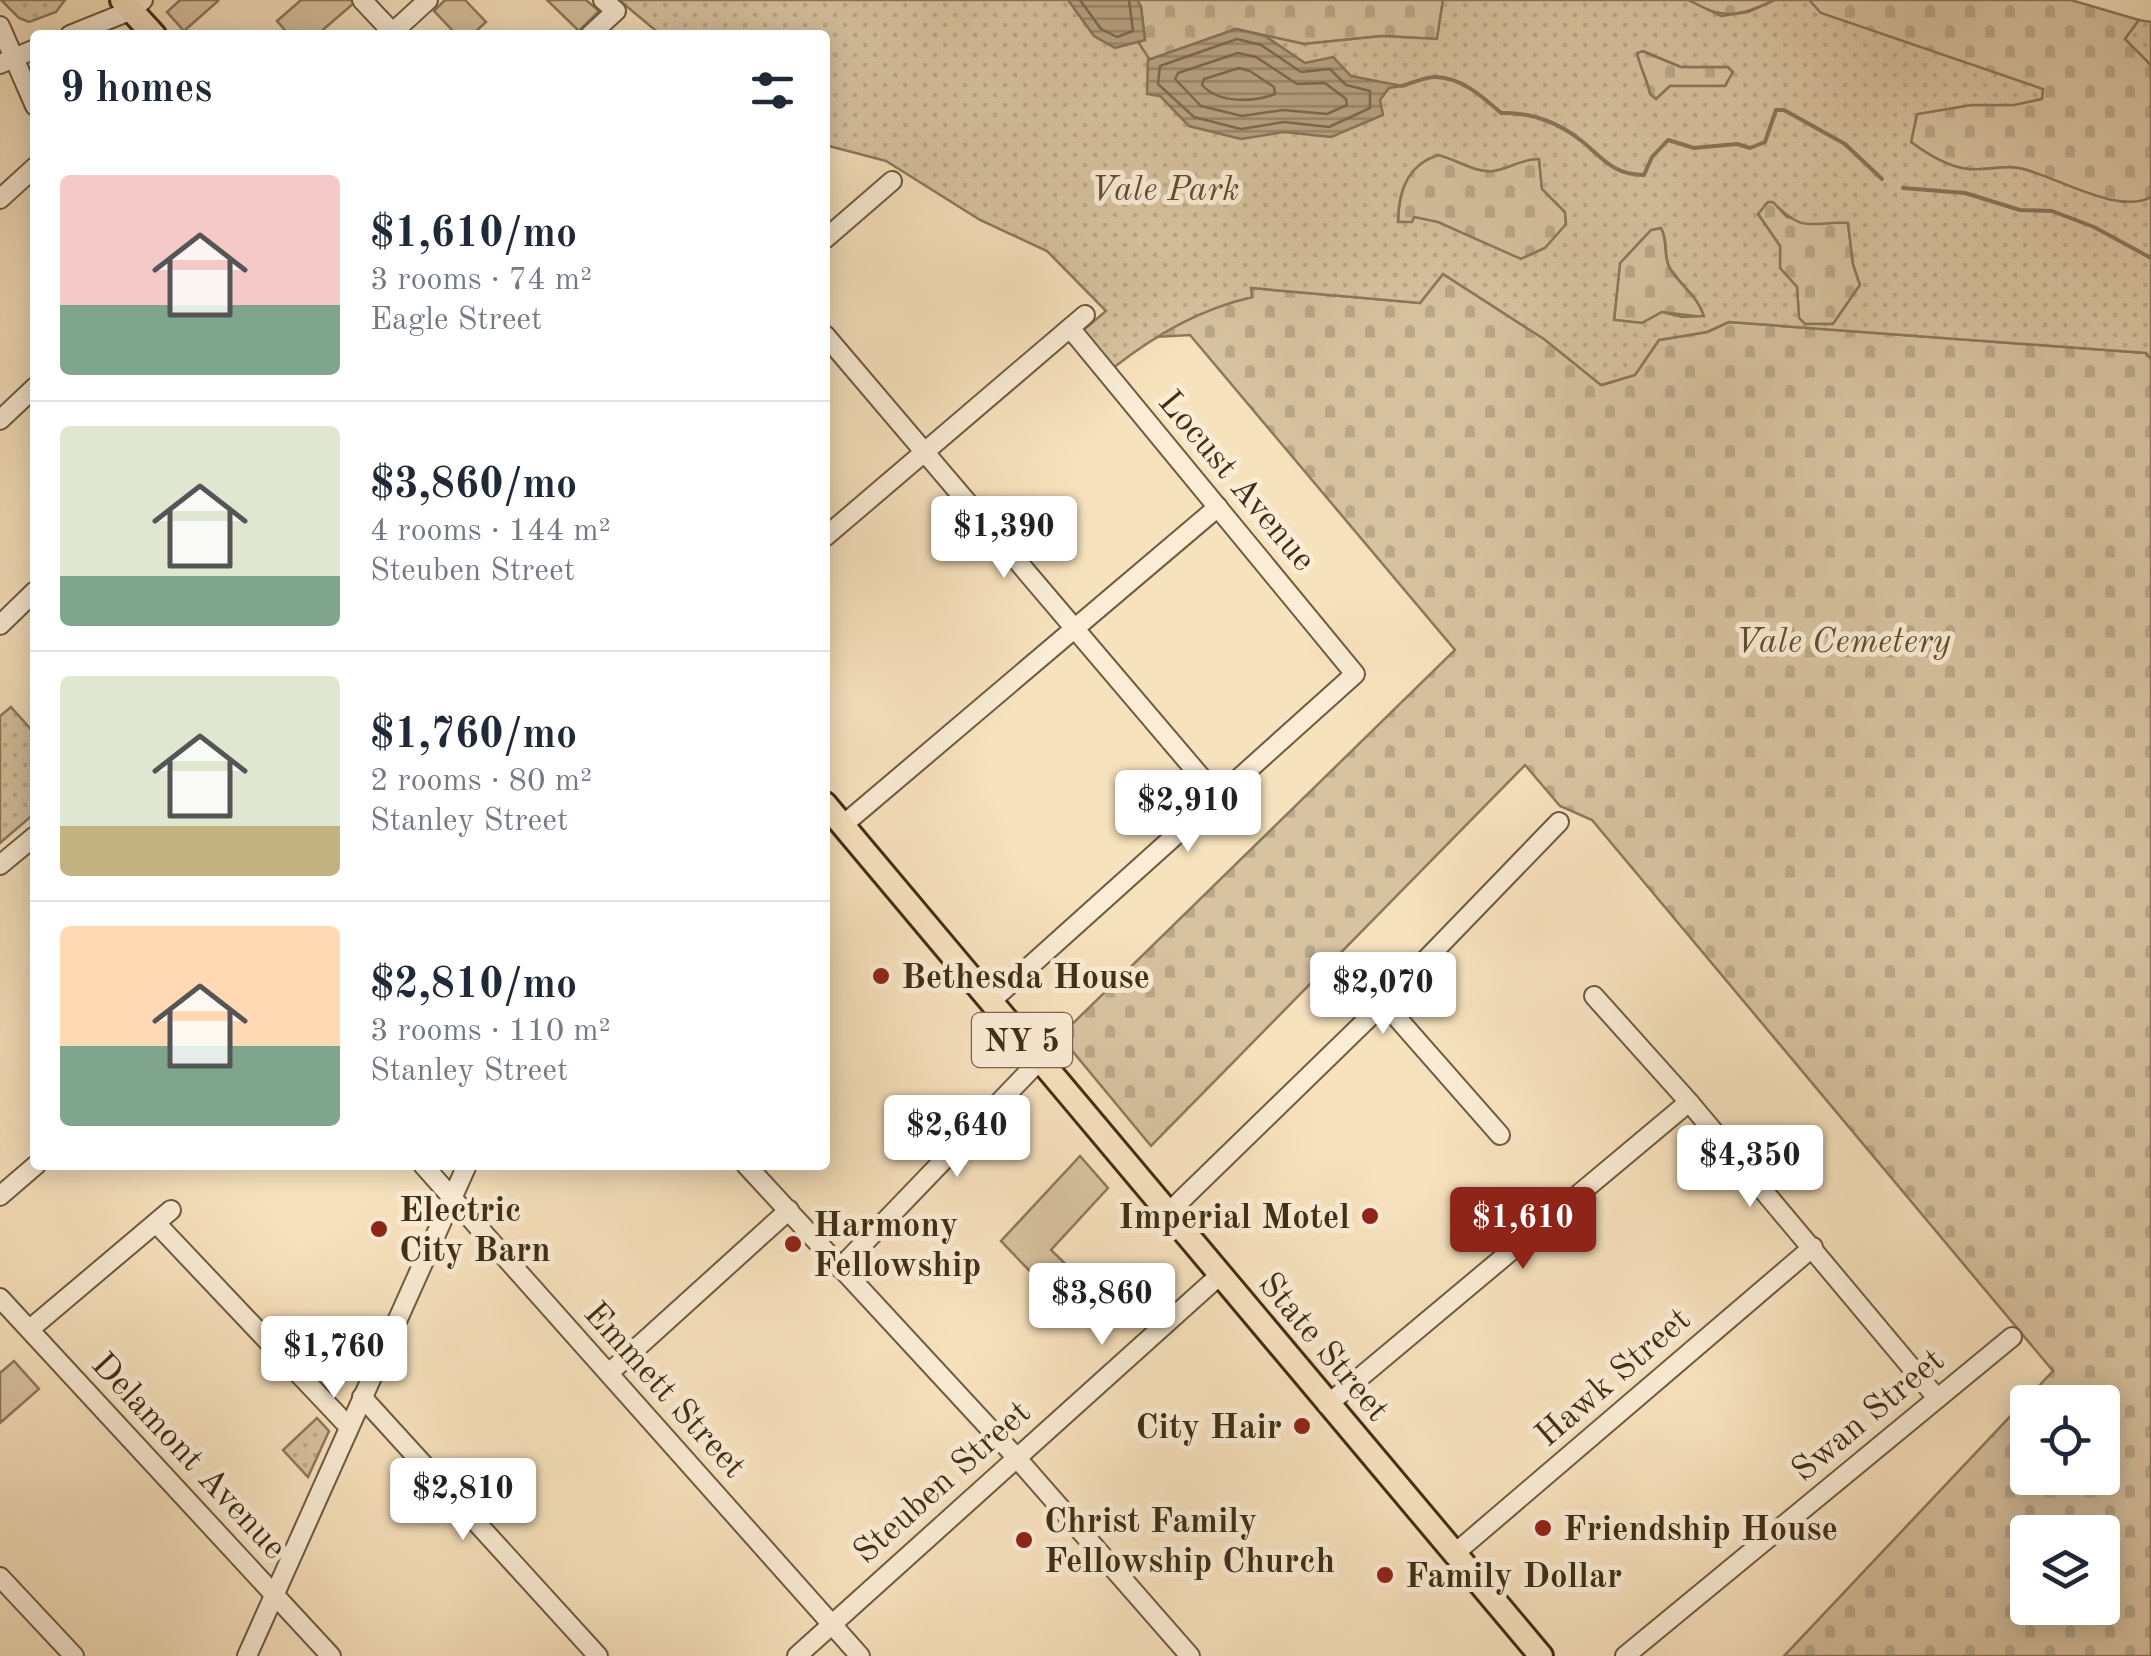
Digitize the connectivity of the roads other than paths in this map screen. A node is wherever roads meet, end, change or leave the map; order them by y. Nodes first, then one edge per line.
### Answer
1 (362, 0) edge
2 (428, 0) edge
3 (133, 3) edge
4 (609, 5) edge
5 (0, 26) edge
6 (80, 30) edge
7 (151, 30) edge
8 (390, 30) edge
9 (398, 30) edge
10 (593, 30) edge
11 (7, 60) edge
12 (30, 98) edge
13 (30, 172) edge
14 (892, 181) dead end
15 (0, 199) edge
16 (830, 235) edge
17 (1085, 315) dead end
18 (1070, 328) junction
19 (830, 341) edge
20 (30, 392) edge
21 (0, 420) edge
22 (924, 451) junction
23 (1218, 507) junction
24 (830, 533) edge
25 (30, 597) edge
26 (0, 625) edge
27 (1074, 628) junction
28 (1218, 796) junction
29 (830, 810) edge
30 (1559, 822) dead end
31 (843, 825) junction
32 (30, 840) edge
33 (0, 865) edge
34 (1594, 996) dead end
35 (990, 1002) junction
36 (1384, 1003) junction
37 (1039, 1060) junction
38 (1689, 1102) junction
39 (1500, 1135) dead end
40 (30, 1170) edge
41 (427, 1170) edge
42 (465, 1170) edge
43 (751, 1170) edge
44 (0, 1196) edge
45 (452, 1198) junction
46 (171, 1210) dead end
47 (788, 1210) junction
48 (1168, 1213) junction
49 (156, 1223) junction
50 (1813, 1247) junction
51 (840, 1268) junction
52 (1220, 1275) junction
53 (0, 1298) edge
54 (30, 1329) junction
55 (2012, 1337) dead end
56 (610, 1374) junction
57 (362, 1397) junction
58 (1937, 1398) junction
59 (1327, 1406) junction
60 (348, 1426) junction
61 (1015, 1456) junction
62 (1454, 1554) junction
63 (0, 1577) edge
64 (274, 1593) junction
65 (832, 1625) junction
66 (74, 1656) edge
67 (247, 1656) edge
68 (331, 1656) edge
69 (598, 1656) edge
70 (797, 1656) edge
71 (860, 1656) edge
72 (1190, 1656) edge
73 (1540, 1656) edge
74 (1624, 1656) edge

1 - 8 street
2 - 9 street
3 - 6 street
3 - 7 main road
4 - 10 street
5 - 11 street
11 - 12 street
13 - 15 street
14 - 16 street
17 - 18 street
18 - 22 street
18 - 23 street, Locust Avenue
19 - 22 street
20 - 21 street
22 - 24 street
22 - 27 street
23 - 27 street
23 - 28 street, Locust Avenue
25 - 26 street
27 - 28 street
27 - 31 street
28 - 35 street
29 - 31 main road, State Street / NY 5
30 - 36 street
31 - 35 main road, State Street / NY 5
32 - 33 street
34 - 38 street
35 - 37 main road, State Street / NY 5
36 - 39 street
36 - 48 street
37 - 48 main road, State Street / NY 5
37 - 51 street
38 - 50 street
38 - 59 street
40 - 44 street
41 - 45 street, Emmett Street
42 - 45 street
43 - 47 street
45 - 56 street, Emmett Street
45 - 57 street
46 - 49 street
47 - 51 street
47 - 56 street
48 - 52 main road, State Street / NY 5
49 - 54 street
49 - 60 street
50 - 58 street
50 - 62 street, Hawk Street
51 - 61 street
52 - 59 main road, State Street / NY 5
52 - 61 street, Steuben Street
53 - 54 street, Delamont Avenue
54 - 64 street, Delamont Avenue
55 - 58 street, Swan Street
56 - 65 street, Emmett Street
57 - 60 street
57 - 69 street
58 - 74 street, Swan Street
59 - 62 main road, State Street / NY 5
60 - 64 street
61 - 65 street, Steuben Street
61 - 72 street
62 - 73 main road, State Street / NY 5
63 - 66 street
64 - 67 street
64 - 68 street, Delamont Avenue
65 - 70 street, Steuben Street
65 - 71 street, Emmett Street

